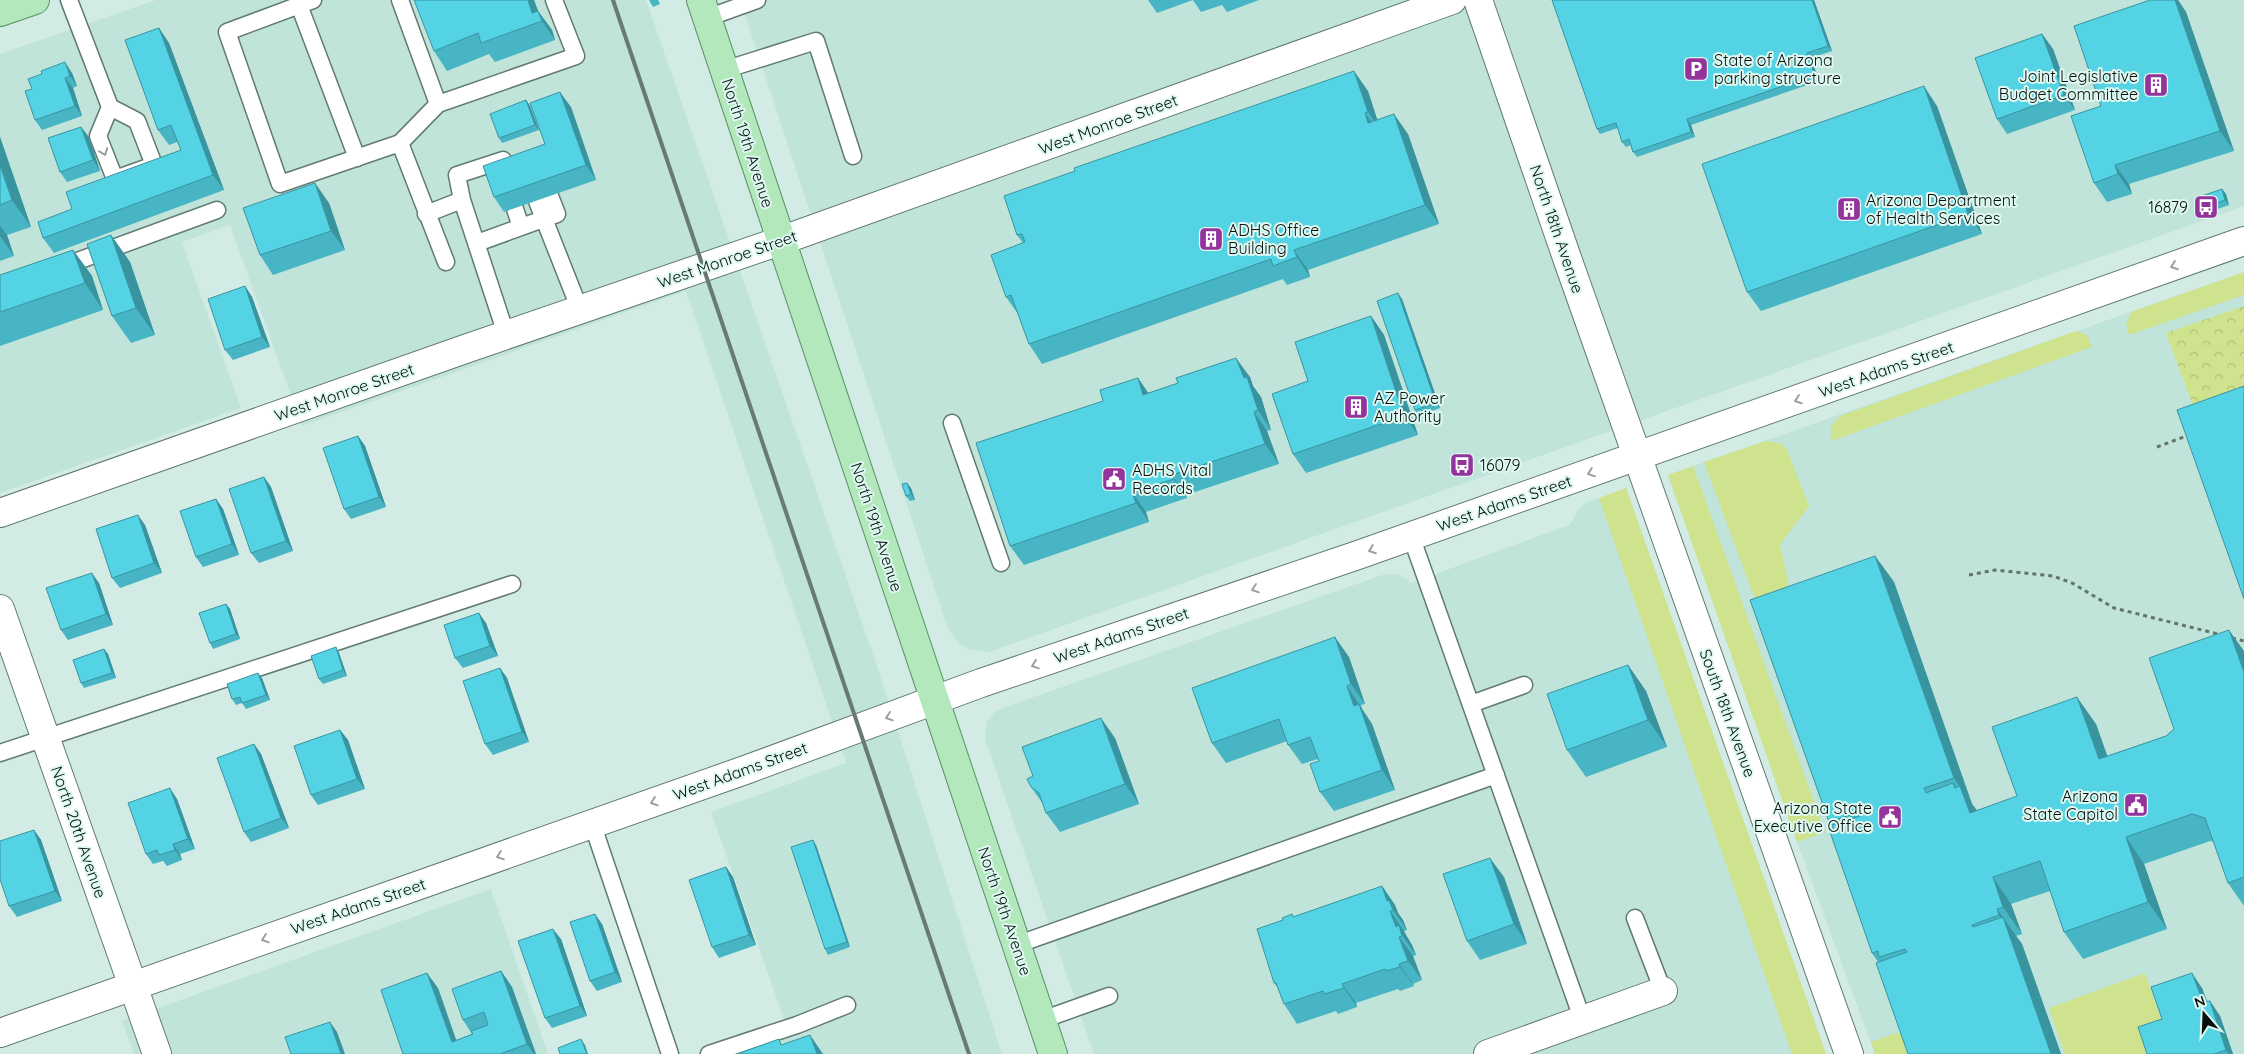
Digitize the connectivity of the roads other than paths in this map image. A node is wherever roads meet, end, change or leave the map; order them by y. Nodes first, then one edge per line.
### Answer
1 (34, 0) edge
2 (69, 0) edge
3 (400, 0) edge
4 (554, 0) edge
5 (757, 0) edge
6 (1452, 0) edge
7 (1478, 0) edge
8 (306, 2) edge
9 (704, 9) edge
10 (0, 12) edge
11 (724, 70) junction
12 (438, 104) junction
13 (110, 107) dead end
14 (400, 143) junction
15 (853, 156) dead end
16 (357, 158) junction
17 (510, 176) edge
18 (462, 200) junction
19 (217, 210) dead end
20 (426, 214) junction
21 (539, 221) junction
22 (780, 241) junction
23 (2244, 241) edge
24 (477, 243) junction
25 (446, 262) dead end
26 (45, 272) edge
27 (580, 310) junction
28 (506, 334) junction
29 (952, 422) dead end
30 (1637, 457) junction
31 (0, 513) edge
32 (1411, 536) junction
33 (1001, 564) dead end
34 (512, 584) dead end
35 (0, 609) edge
36 (1524, 685) dead end
37 (935, 700) junction
38 (1471, 704) junction
39 (45, 737) junction
40 (0, 754) edge
41 (1496, 775) junction
42 (592, 823) junction
43 (1636, 918) dead end
44 (1016, 944) junction
45 (133, 986) junction
46 (1663, 991) joint
47 (1109, 996) dead end
48 (847, 1005) dead end
49 (1042, 1020) junction
50 (1583, 1021) junction
51 (0, 1033) edge
52 (157, 1054) edge
53 (670, 1054) edge
54 (708, 1054) edge
55 (1053, 1054) edge
56 (1488, 1054) edge
57 (1849, 1054) edge

1 - 10 main road
2 - 13 lane
3 - 12 lane
4 - 12 lane
5 - 9 lane
6 - 22 street, West Monroe Street
7 - 30 street, North 18th Avenue
8 - 16 lane
8 - 16 lane
9 - 11 main road, North 19th Avenue
11 - 15 lane
11 - 22 main road, North 19th Avenue
12 - 14 lane
14 - 16 lane
14 - 20 lane
17 - 18 lane
18 - 20 lane
18 - 24 lane
19 - 26 lane
20 - 25 lane
21 - 21 lane
21 - 24 lane
21 - 27 lane
22 - 27 street, West Monroe Street
22 - 37 main road, North 19th Avenue
23 -> 30 street, West Adams Street
24 - 28 lane
27 - 28 street, West Monroe Street
28 - 31 street, West Monroe Street
29 - 33 lane
30 -> 32 street, West Adams Street
30 - 57 street, South 18th Avenue
32 -> 37 street, West Adams Street
32 - 38 lane
34 - 39 lane
35 - 39 street, North 20th Avenue
36 - 38 lane
37 -> 42 street, West Adams Street
37 - 44 main road, North 19th Avenue
38 - 41 lane
39 - 40 lane
39 - 45 street, North 20th Avenue
41 - 44 lane
41 - 50 lane
42 -> 45 street, West Adams Street
42 - 53 lane
43 - 46 lane
44 - 49 main road, North 19th Avenue
45 - 51 street, West Adams Street
45 - 52 street, North 20th Avenue
46 - 50 street
47 - 49 lane
48 - 54 lane
49 - 55 main road, North 19th Avenue
50 - 56 street

